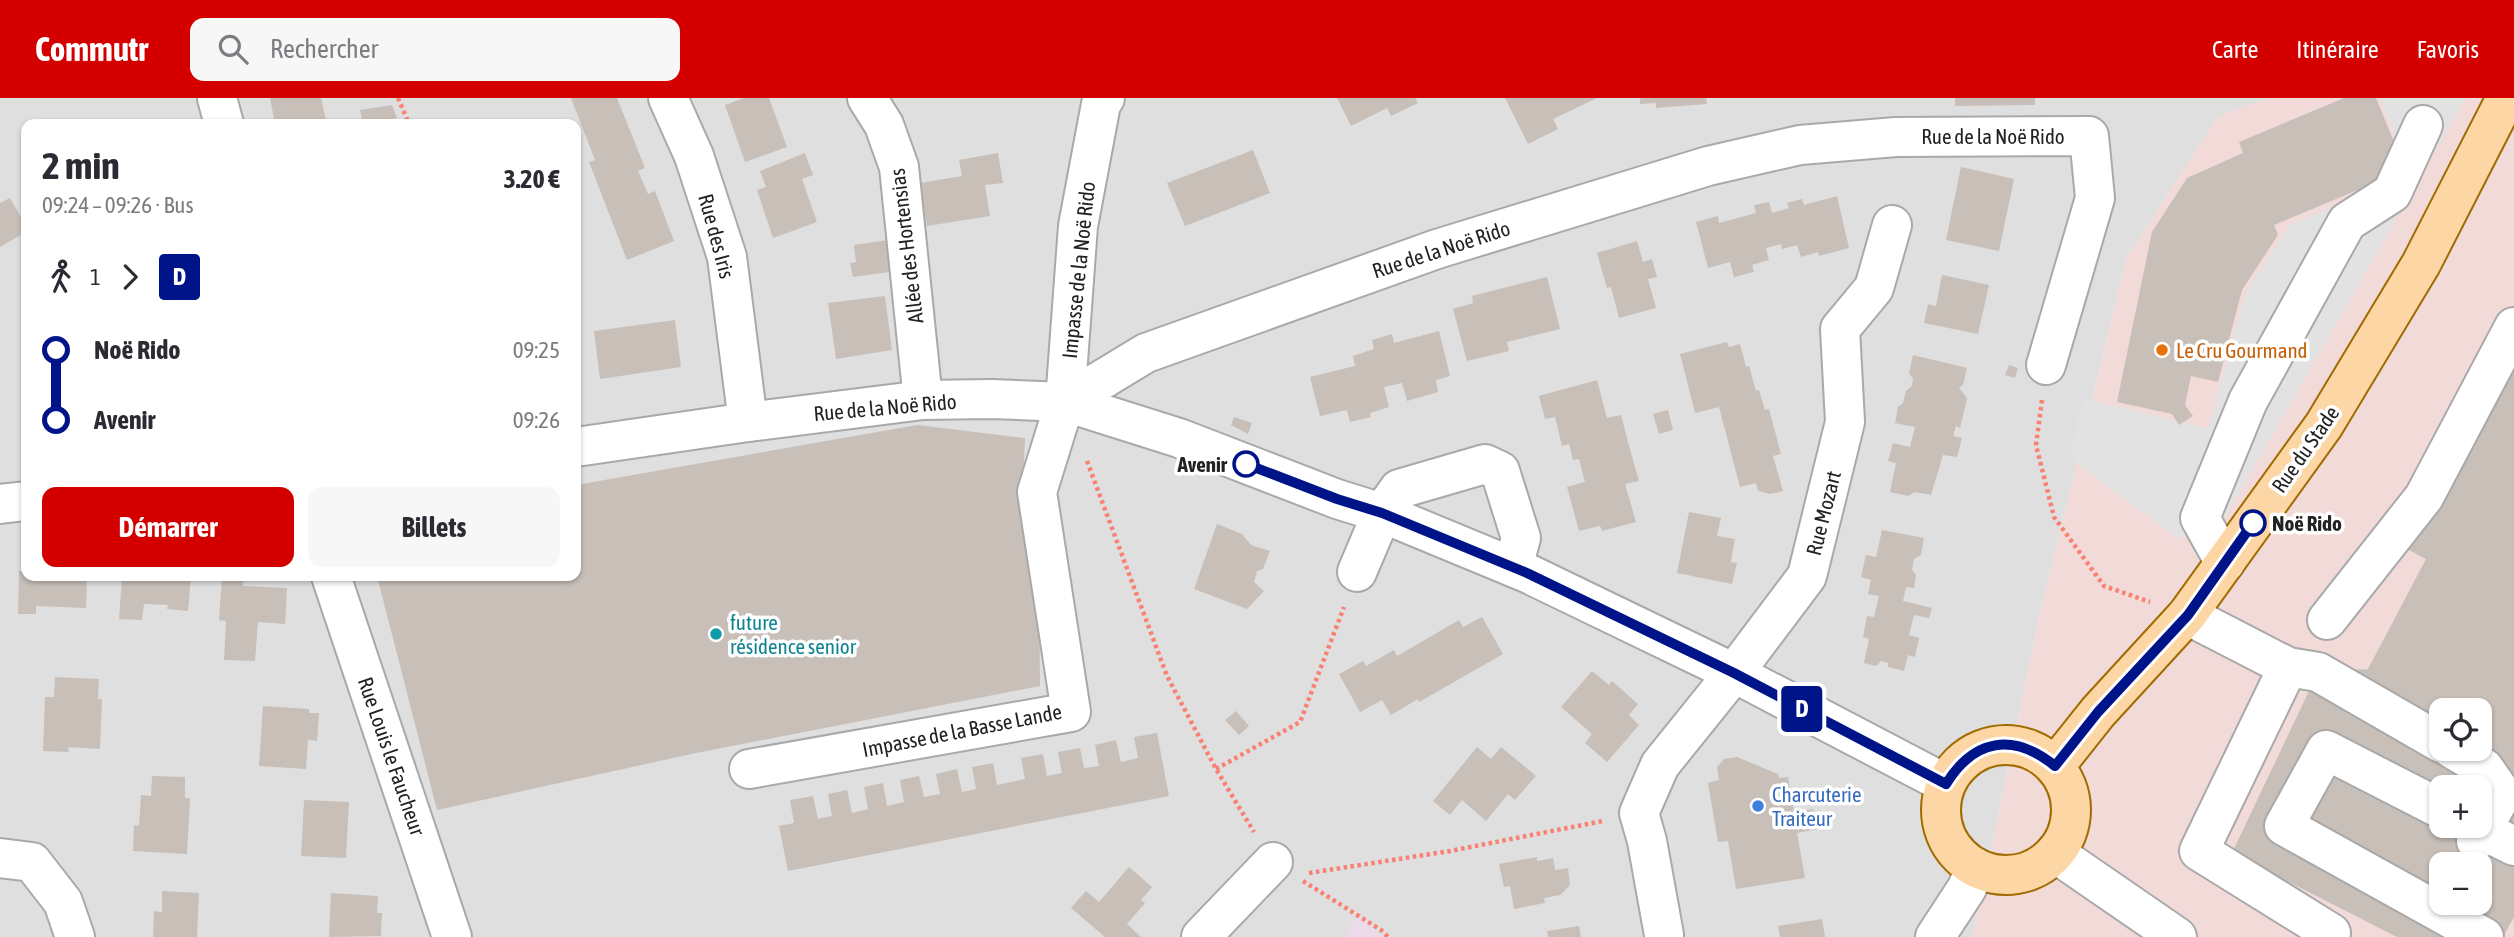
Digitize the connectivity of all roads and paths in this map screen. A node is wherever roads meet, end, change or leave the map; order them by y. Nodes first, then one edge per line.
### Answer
1 (217, 98) edge
2 (398, 98) edge
3 (668, 98) edge
4 (866, 98) edge
5 (1105, 98) edge
6 (2506, 98) edge
7 (223, 119) edge
8 (407, 119) edge
9 (2423, 125) dead end
10 (1892, 225) dead end
11 (2514, 327) edge
12 (2046, 365) joint
13 (923, 400) junction
14 (1065, 402) junction
15 (748, 422) junction
16 (581, 446) edge
17 (1084, 454) dead end
18 (21, 502) edge
19 (0, 504) edge
20 (1382, 513) junction
21 (2225, 562) junction
22 (1513, 567) junction
23 (1357, 572) joint
24 (333, 581) edge
25 (2188, 615) junction
26 (2327, 620) dead end
27 (2288, 667) junction
28 (1734, 673) junction
29 (2429, 736) edge
30 (2472, 761) edge
31 (2055, 766) junction
32 (749, 769) dead end
33 (1216, 769) junction
34 (2489, 775) edge
35 (2492, 780) edge
36 (1946, 784) junction
37 (2429, 803) edge
38 (1639, 813) junction
39 (2492, 820) edge
40 (2055, 853) junction
41 (0, 858) edge
42 (1975, 867) junction
43 (1283, 869) junction
44 (1664, 934) dead end
45 (2332, 936) edge
46 (75, 937) edge
47 (452, 937) edge
48 (1201, 937) edge
49 (1388, 937) edge
50 (1935, 937) edge
51 (2177, 937) edge
52 (2484, 937) edge

1 - 7 street
2 - 8 path
3 - 15 street, Rue des Iris
4 - 13 street, Allée des Hortensias
5 - 14 street, Impasse de la Noë Rido
6 - 21 main road, Rue du Stade
9 - 21 street
10 - 28 street, Rue Mozart
11 - 26 street
12 - 14 street, Rue de la Noë Rido
12 - 25 path
13 - 14 street, Rue de la Noë Rido
13 - 15 street, Rue de la Noë Rido
14 - 20 street
14 - 32 street, Impasse de la Basse Lande
15 - 16 street, Rue de la Noë Rido
17 - 33 path
18 - 19 street
20 - 22 street
20 - 22 street
20 - 23 street
21 - 25 main road, Rue du Stade
22 - 28 street
23 - 33 path
24 - 47 street, Rue Louis le Faucheur
25 - 27 street
25 - 31 main road, Rue du Stade
27 - 29 street
27 - 45 street
28 - 36 street
28 - 38 street, Rue Mozart
30 - 34 street
31 - 36 main road
31 - 40 main road
33 - 43 path
35 - 39 street
36 - 42 main road
37 - 52 street
38 - 43 path
38 - 44 street
40 - 42 main road
40 - 51 street
41 - 46 street
42 - 50 street
43 - 48 street
43 - 49 path

